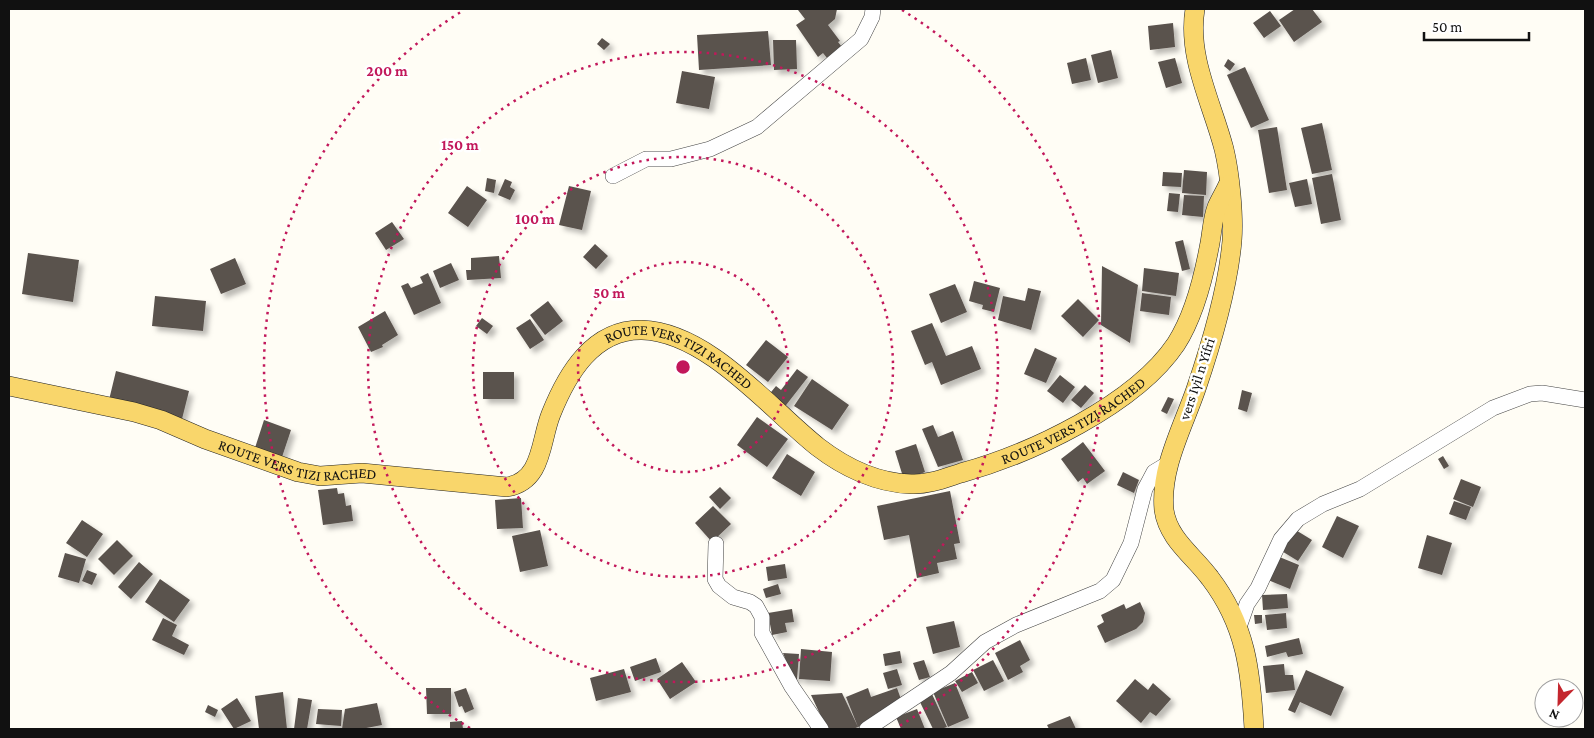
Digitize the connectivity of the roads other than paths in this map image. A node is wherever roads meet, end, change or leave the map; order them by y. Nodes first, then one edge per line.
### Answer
1 (873, 9) edge
2 (1195, 9) edge
3 (613, 176) dead end
4 (1228, 184) junction
5 (9, 386) edge
6 (1585, 400) edge
7 (1169, 463) junction
8 (716, 544) dead end
9 (1239, 627) junction
10 (821, 729) edge
11 (867, 729) edge
12 (1254, 729) edge

1 - 3 street
2 - 4 main road, vers Iγil n Yifri
4 - 5 main road, ROUTE VERS TIZI RACHED
4 - 7 main road, vers Iγil n Yifri
6 - 9 street
7 - 9 main road, vers Iγil n Yifri
7 - 11 street
8 - 10 street
9 - 12 main road, vers Iγil n Yifri

